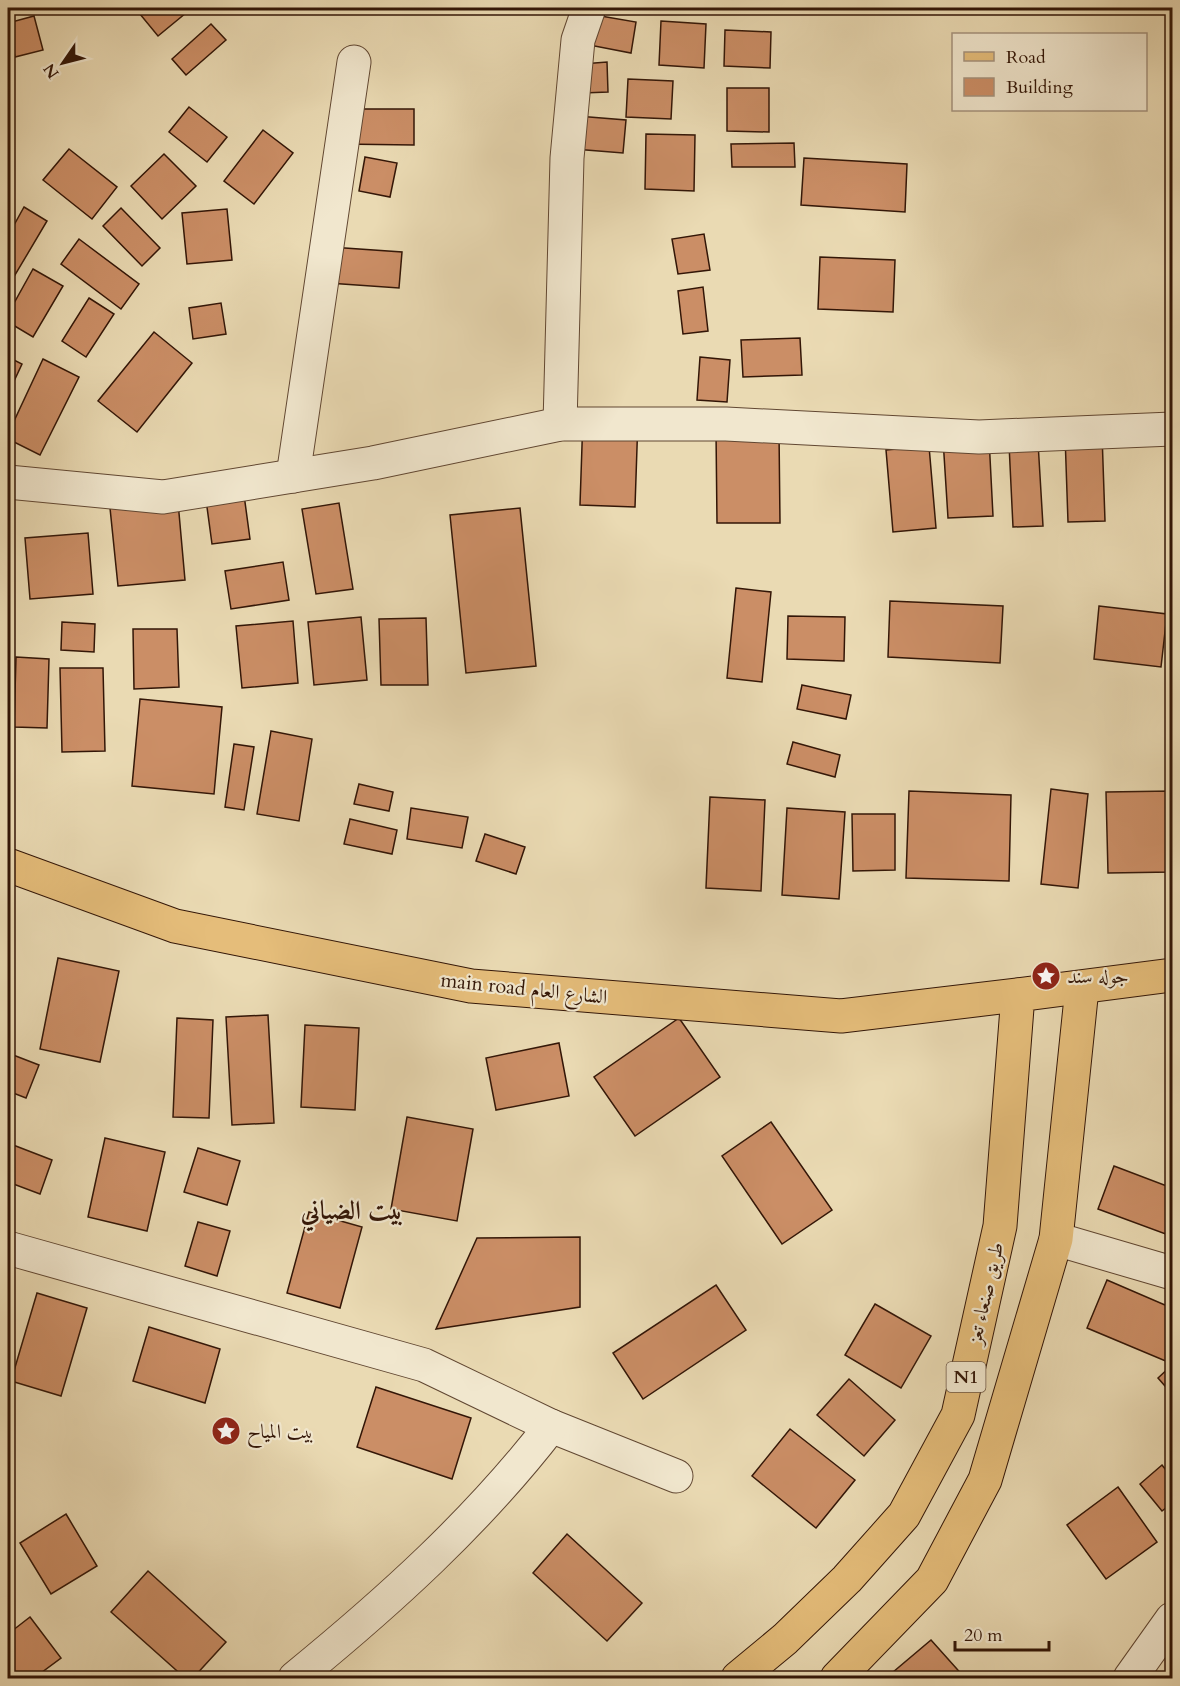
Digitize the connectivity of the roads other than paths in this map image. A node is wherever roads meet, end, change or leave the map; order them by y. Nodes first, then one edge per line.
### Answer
1 (589, 8) edge
2 (354, 62) dead end
3 (560, 424) junction
4 (1173, 429) edge
5 (293, 476) junction
6 (8, 482) edge
7 (8, 866) edge
8 (1173, 975) edge
9 (1082, 988) junction
10 (1018, 995) junction
11 (1056, 1239) junction
12 (8, 1248) edge
13 (1173, 1273) edge
14 (550, 1426) junction
15 (676, 1476) dead end
16 (1173, 1619) edge
17 (295, 1678) edge
18 (738, 1678) edge
19 (837, 1678) edge
20 (1130, 1678) edge

1 - 3 street
2 - 5 street
3 - 4 street
3 - 5 street
5 - 6 street
7 - 10 main road, main road الشارع العام
8 - 9 main road
9 - 10 main road
9 - 11 main road, N1
10 - 18 main road, طريق صنعاء تعز / N1
11 - 13 street
11 - 19 main road, N1
12 - 14 street
14 - 15 street
14 - 17 street
16 - 20 street

